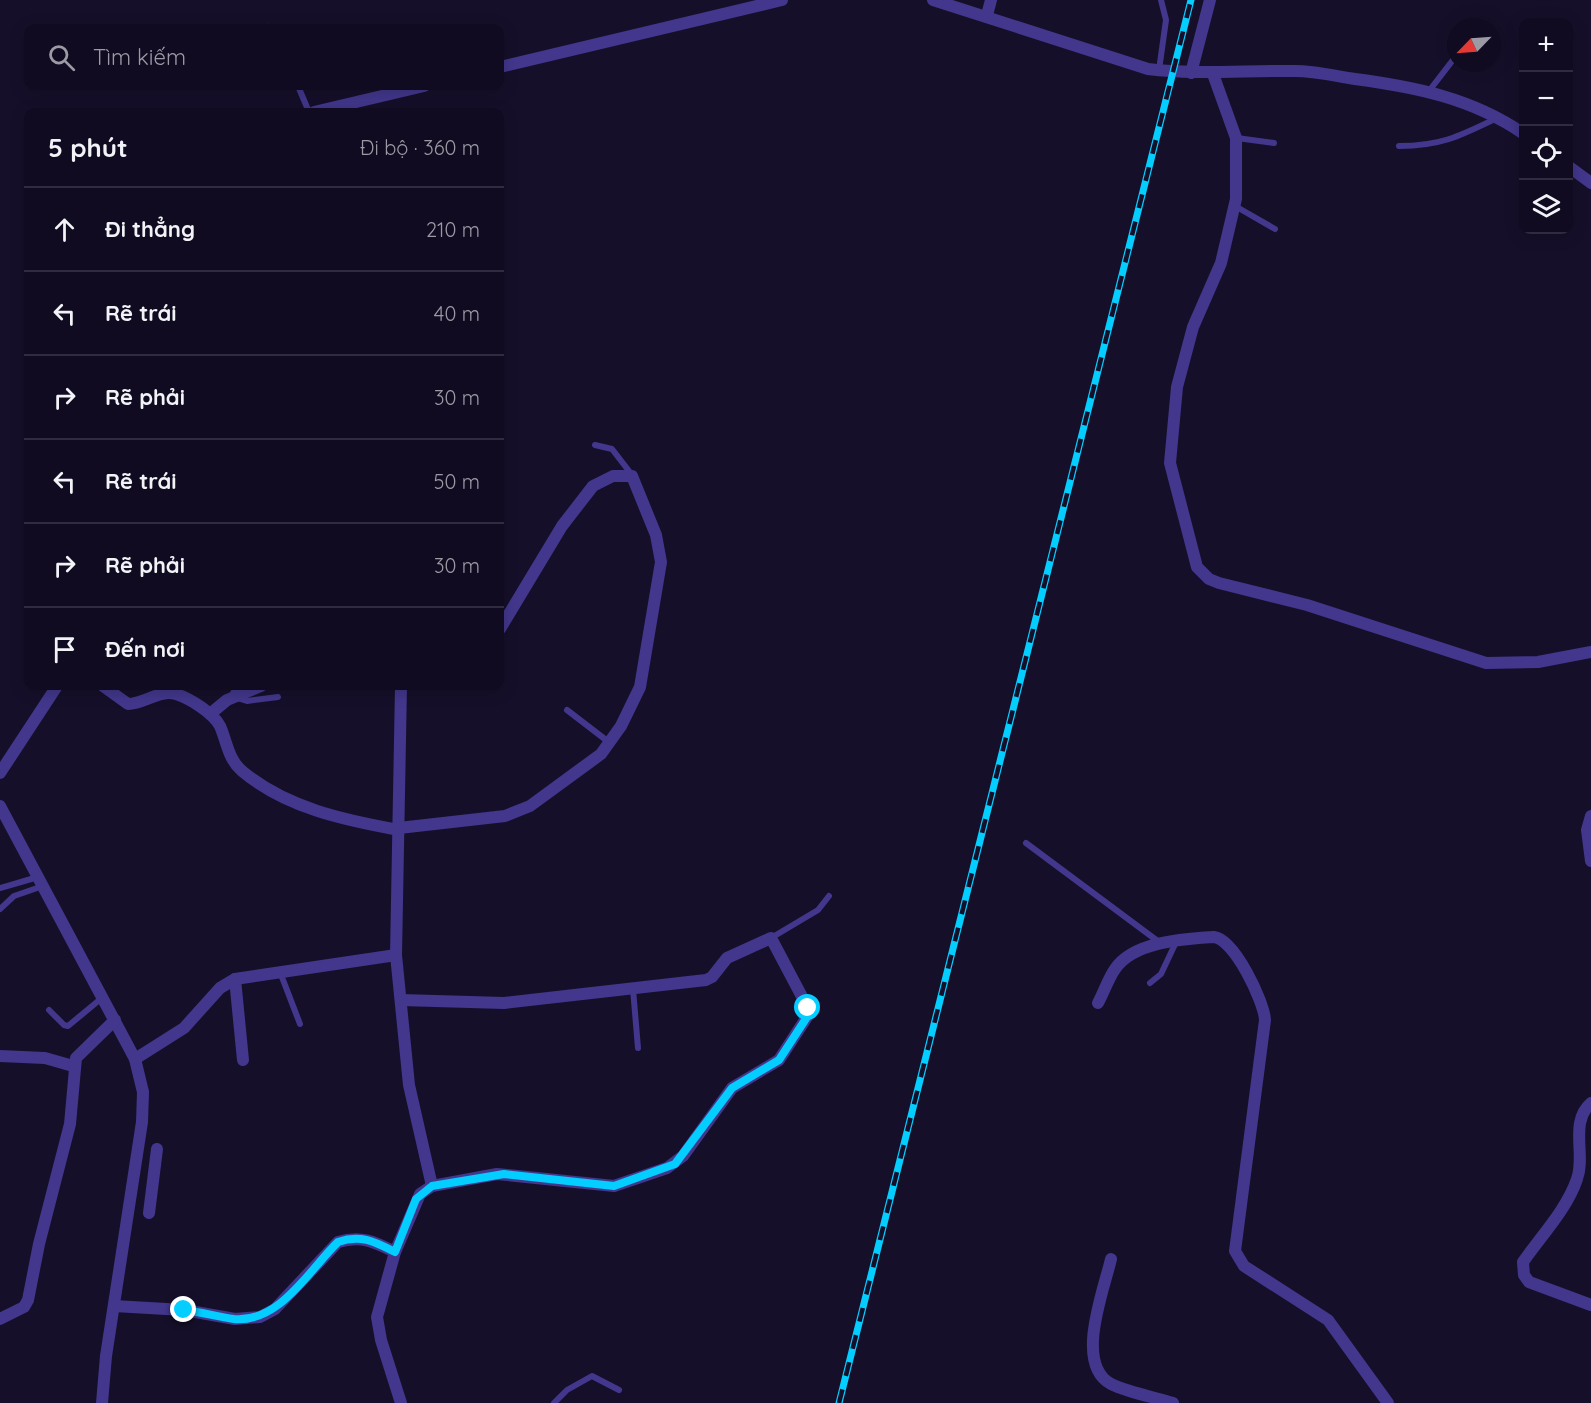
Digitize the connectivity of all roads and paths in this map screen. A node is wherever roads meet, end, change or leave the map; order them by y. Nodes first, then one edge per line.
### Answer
1 (782, 0) edge
2 (933, 0) edge
3 (991, 0) edge
4 (1161, 0) edge
5 (1210, 0) edge
6 (987, 15) junction
7 (504, 67) edge
8 (1447, 68) edge
9 (1159, 70) junction
10 (1191, 73) junction
11 (1213, 74) junction
12 (300, 90) edge
13 (411, 90) edge
14 (1429, 91) junction
15 (307, 108) edge
16 (352, 108) edge
17 (1498, 118) junction
18 (1519, 131) edge
19 (1236, 138) junction
20 (1274, 143) dead end
21 (1399, 146) dead end
22 (1573, 169) edge
23 (1591, 183) edge
24 (1235, 206) junction
25 (1275, 229) dead end
26 (596, 445) dead end
27 (632, 476) junction
28 (504, 621) edge
29 (1591, 652) edge
30 (54, 690) edge
31 (109, 690) edge
32 (162, 690) edge
33 (166, 690) edge
34 (246, 690) edge
35 (401, 690) edge
36 (232, 694) edge
37 (278, 697) dead end
38 (567, 710) dead end
39 (210, 714) junction
40 (611, 744) junction
41 (0, 773) edge
42 (1, 810) edge
43 (1591, 816) edge
44 (399, 829) junction
45 (1026, 843) dead end
46 (1591, 861) edge
47 (40, 881) junction
48 (0, 888) edge
49 (829, 896) dead end
50 (0, 909) edge
51 (771, 938) junction
52 (1177, 940) junction
53 (1159, 943) junction
54 (396, 955) junction
55 (280, 971) junction
56 (235, 979) junction
57 (1150, 983) dead end
58 (633, 988) junction
59 (103, 997) junction
60 (401, 1000) junction
61 (1098, 1003) dead end
62 (49, 1010) dead end
63 (115, 1020) junction
64 (300, 1024) dead end
65 (638, 1048) dead end
66 (0, 1056) edge
67 (135, 1059) junction
68 (243, 1060) dead end
69 (74, 1066) junction
70 (1591, 1103) edge
71 (157, 1149) dead end
72 (134, 1174) junction
73 (153, 1177) junction
74 (432, 1186) junction
75 (149, 1213) dead end
76 (395, 1252) junction
77 (1111, 1259) dead end
78 (1591, 1305) edge
79 (114, 1306) junction
80 (0, 1318) edge
81 (619, 1390) dead end
82 (102, 1403) edge
83 (401, 1403) edge
84 (554, 1403) edge
85 (1173, 1403) edge
86 (1388, 1403) edge

1 - 7 street
2 - 6 street
3 - 6 street
4 - 9 lane
5 - 10 street
6 - 9 street
8 - 14 lane
9 - 10 street
10 - 11 street
11 - 14 street
11 - 19 street
12 - 15 lane
13 - 16 street
14 - 17 street
17 - 18 street
17 - 21 lane
19 - 20 lane
19 - 24 street
22 - 23 street
24 - 25 lane
24 - 29 street
26 - 27 lane
27 - 28 street
27 - 40 street
30 - 41 street
31 - 32 street
33 - 39 street
34 - 36 street
35 - 44 street
36 - 37 lane
36 - 39 street
38 - 40 lane
39 - 44 street
40 - 44 street
42 - 47 street
43 - 46 street
44 - 54 street
45 - 53 lane
47 - 48 lane
47 - 50 lane
47 - 59 street
49 - 51 lane
51 - 58 street
51 - 74 street
52 - 53 street
52 - 57 lane
52 - 86 street
53 - 61 street
54 - 55 street
54 - 60 street
55 - 56 street
55 - 64 lane
56 - 67 street
56 - 68 street
58 - 60 street
58 - 65 lane
59 - 62 lane
59 - 63 street
60 - 74 street
63 - 67 street
63 - 69 street
66 - 69 street
67 - 72 street
69 - 80 street
70 - 78 street
71 - 73 street
72 - 73 street
72 - 79 street
73 - 75 street
74 - 76 street
76 - 79 street
76 - 83 street
77 - 85 street
79 - 82 street
81 - 84 lane

